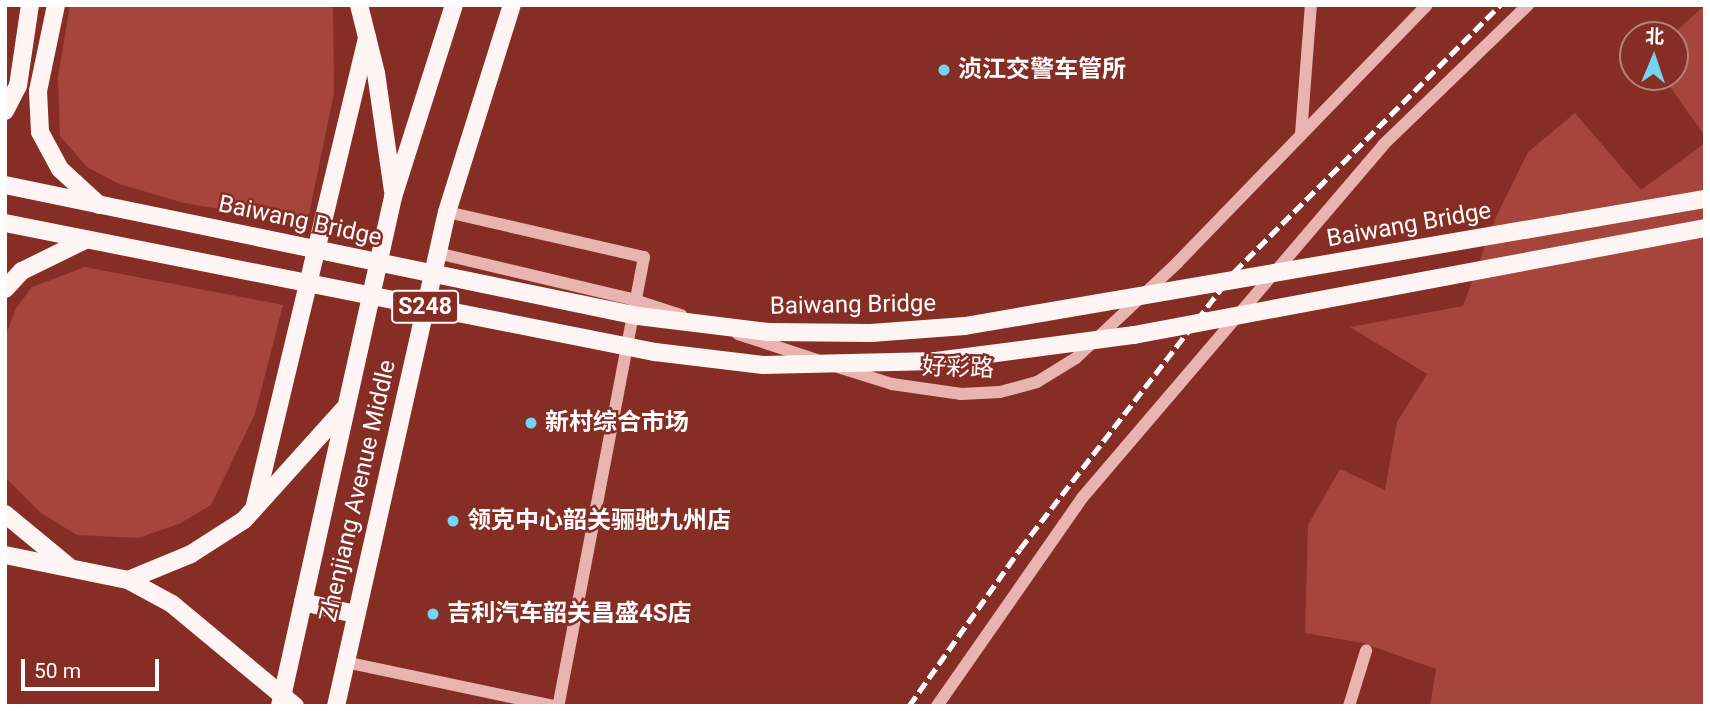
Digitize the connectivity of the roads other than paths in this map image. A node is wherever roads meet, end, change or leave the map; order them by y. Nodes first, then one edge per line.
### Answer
1 (30, 5) edge
2 (55, 5) edge
3 (359, 5) edge
4 (454, 5) edge
5 (512, 5) edge
6 (1311, 5) edge
7 (1427, 5) edge
8 (1528, 5) edge
9 (367, 37) junction
10 (5, 111) edge
11 (1301, 134) junction
12 (5, 185) edge
13 (393, 197) junction
14 (1705, 199) edge
15 (99, 205) junction
16 (447, 212) junction
17 (5, 223) edge
18 (1705, 228) edge
19 (85, 240) junction
20 (437, 253) junction
21 (5, 289) edge
22 (636, 301) junction
23 (345, 407) junction
24 (254, 509) junction
25 (5, 514) edge
26 (5, 555) edge
27 (70, 568) junction
28 (128, 580) junction
29 (303, 602) junction
30 (355, 614) junction
31 (1366, 651) dead end
32 (345, 662) junction
33 (286, 703) edge
34 (336, 706) edge
35 (553, 706) edge
36 (558, 706) edge
37 (937, 706) edge
38 (1349, 706) edge

1 - 10 main road
2 - 15 main road
3 - 9 main road
4 - 13 main road, Zhenjiang Avenue Middle / S248
5 - 16 main road, Zhenjiang Avenue Middle / S248
6 - 11 street
7 - 11 street, 好彩路
8 - 37 street
9 - 13 main road
9 - 24 main road
11 - 22 street, 好彩路
12 - 15 main road, Baiwang Bridge, bridge
13 - 23 main road, Zhenjiang Avenue Middle / S248
14 - 15 main road, Baiwang Bridge, bridge
16 - 20 main road, Zhenjiang Avenue Middle / S248
16 - 22 street
17 - 19 main road, bridge
18 - 19 main road, bridge
19 - 21 main road
20 - 22 street, 好彩路
20 - 30 main road, Zhenjiang Avenue Middle / S248
22 - 36 street
23 - 24 main road
23 - 29 main road, Zhenjiang Avenue Middle / S248
24 - 28 main road
25 - 27 main road
26 - 27 main road
27 - 28 main road
28 - 33 main road
29 - 30 main road
29 - 33 main road, Zhenjiang Avenue Middle / S248
30 - 32 main road, Zhenjiang Avenue Middle / S248
31 - 38 street
32 - 34 main road, Zhenjiang Avenue Middle / S248
32 - 35 street

